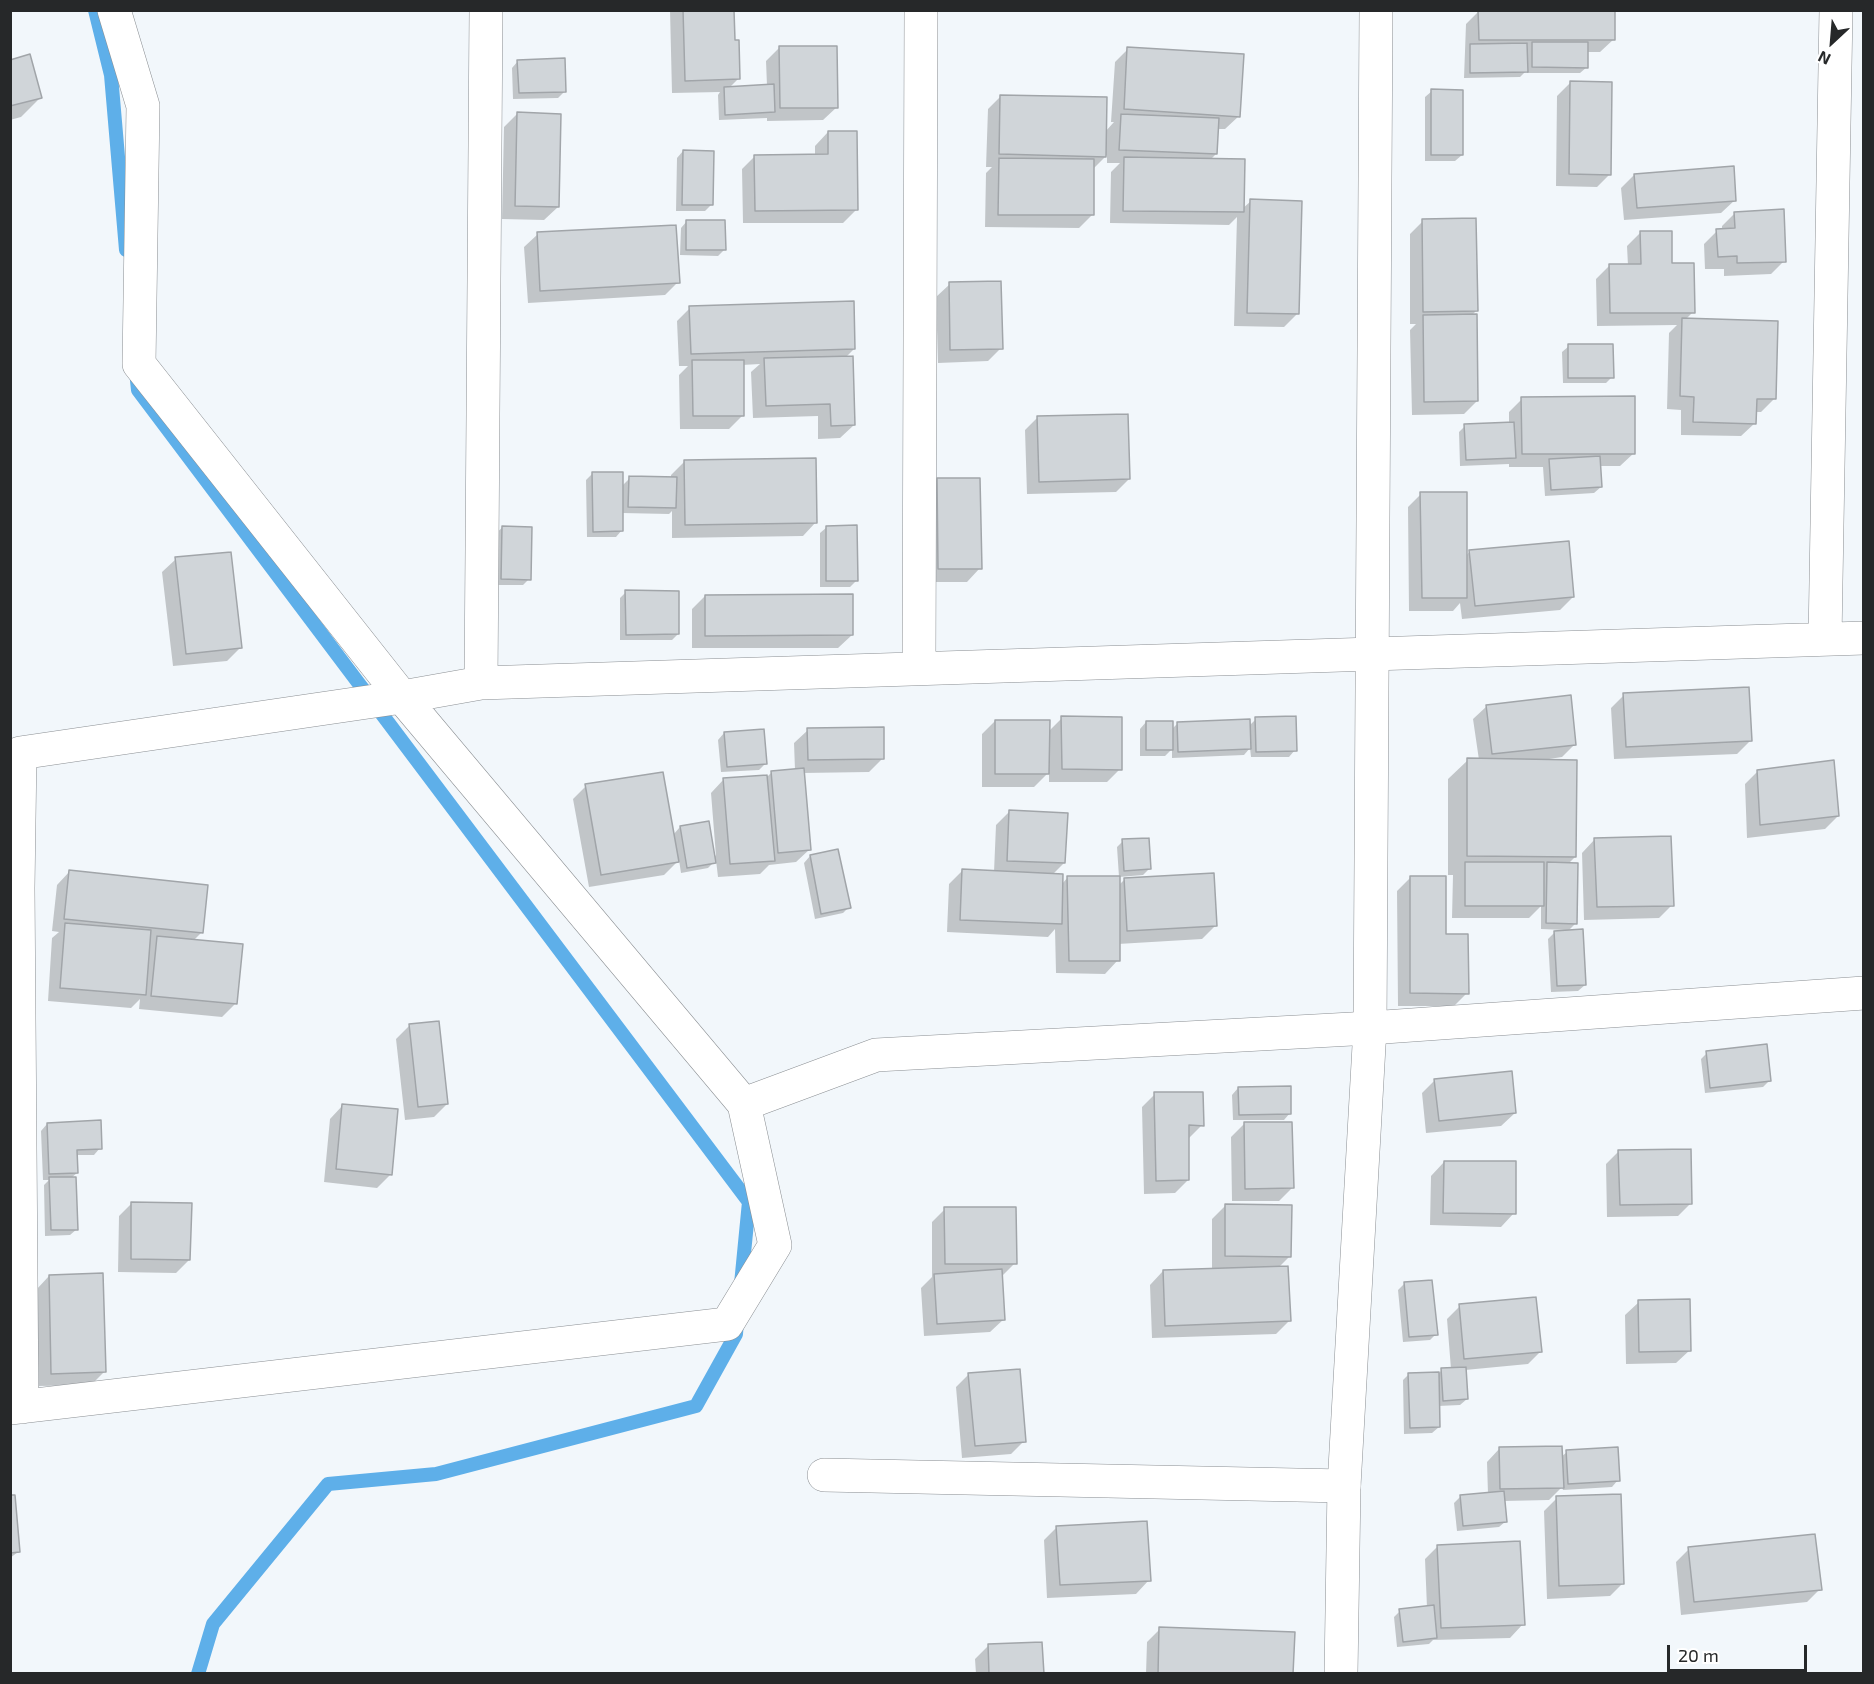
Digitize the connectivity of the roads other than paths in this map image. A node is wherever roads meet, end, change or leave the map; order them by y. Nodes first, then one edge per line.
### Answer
1 (114, 10) edge
2 (486, 10) edge
3 (921, 10) edge
4 (1376, 10) edge
5 (1836, 10) edge
6 (1863, 638) edge
7 (1826, 639) junction
8 (1373, 654) junction
9 (919, 668) junction
10 (481, 683) junction
11 (402, 697) junction
12 (14, 888) edge
13 (1863, 993) edge
14 (1370, 1028) junction
15 (744, 1104) junction
16 (16, 1408) edge
17 (824, 1475) dead end
18 (1344, 1486) junction
19 (1341, 1674) edge

1 - 11 street
2 - 10 street
3 - 9 street
4 - 8 street
5 - 7 street
6 - 7 street
7 - 8 street
8 - 9 street
8 - 14 street
9 - 10 street
10 - 11 street
11 - 12 street
11 - 15 street
12 - 16 street
13 - 14 street
14 - 15 street
14 - 18 street
15 - 16 street
17 - 18 street
18 - 19 street

